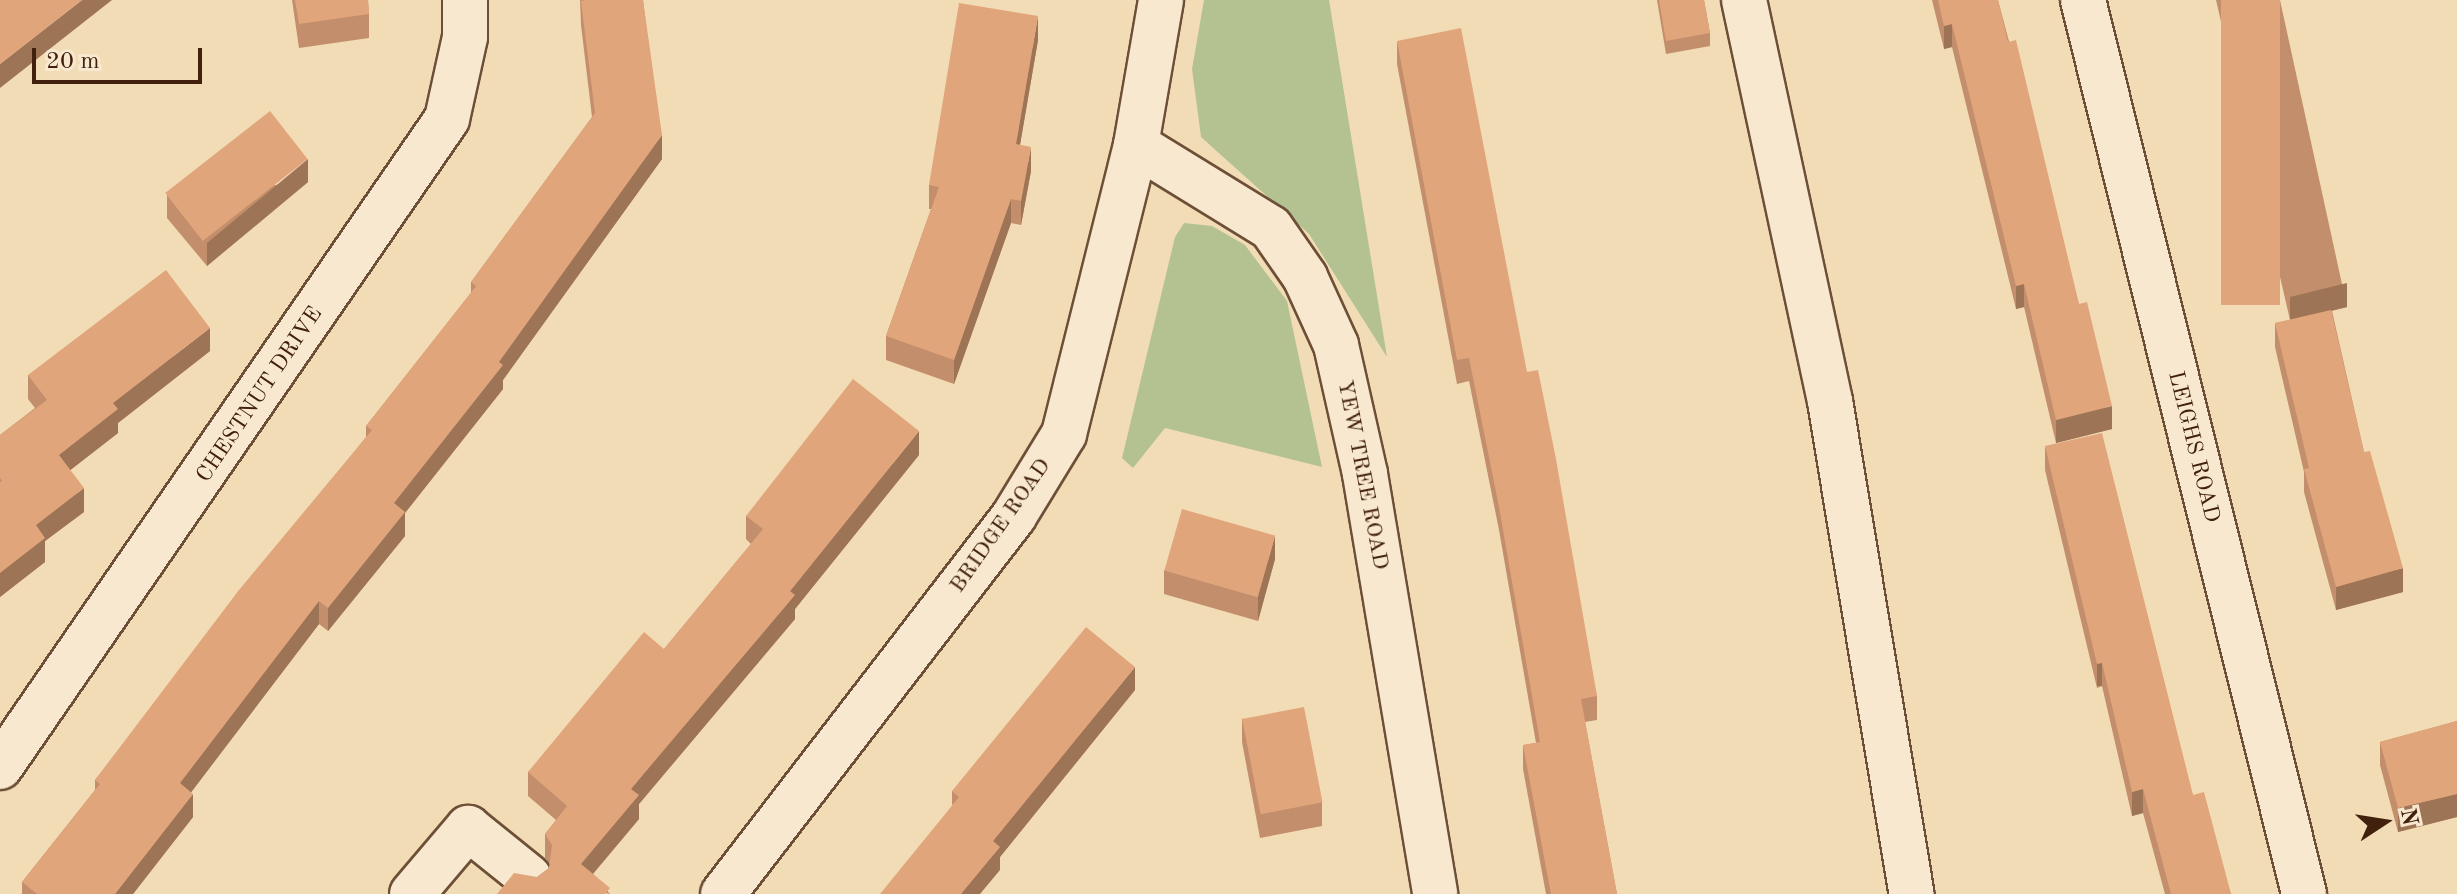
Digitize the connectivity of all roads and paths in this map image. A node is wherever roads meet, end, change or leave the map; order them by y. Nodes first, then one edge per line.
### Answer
1 (465, 0) edge
2 (1161, 0) edge
3 (1744, 0) edge
4 (2083, 0) edge
5 (1136, 145) junction
6 (0, 767) edge
7 (529, 877) edge
8 (412, 894) edge
9 (723, 894) edge
10 (1435, 894) edge
11 (1912, 894) edge
12 (2304, 894) edge

1 - 6 street, CHESTNUT DRIVE
2 - 5 street, BRIDGE ROAD
3 - 11 street
4 - 12 street, LEIGHS ROAD
5 - 9 street, BRIDGE ROAD
5 - 10 street, YEW TREE ROAD
7 - 8 street

